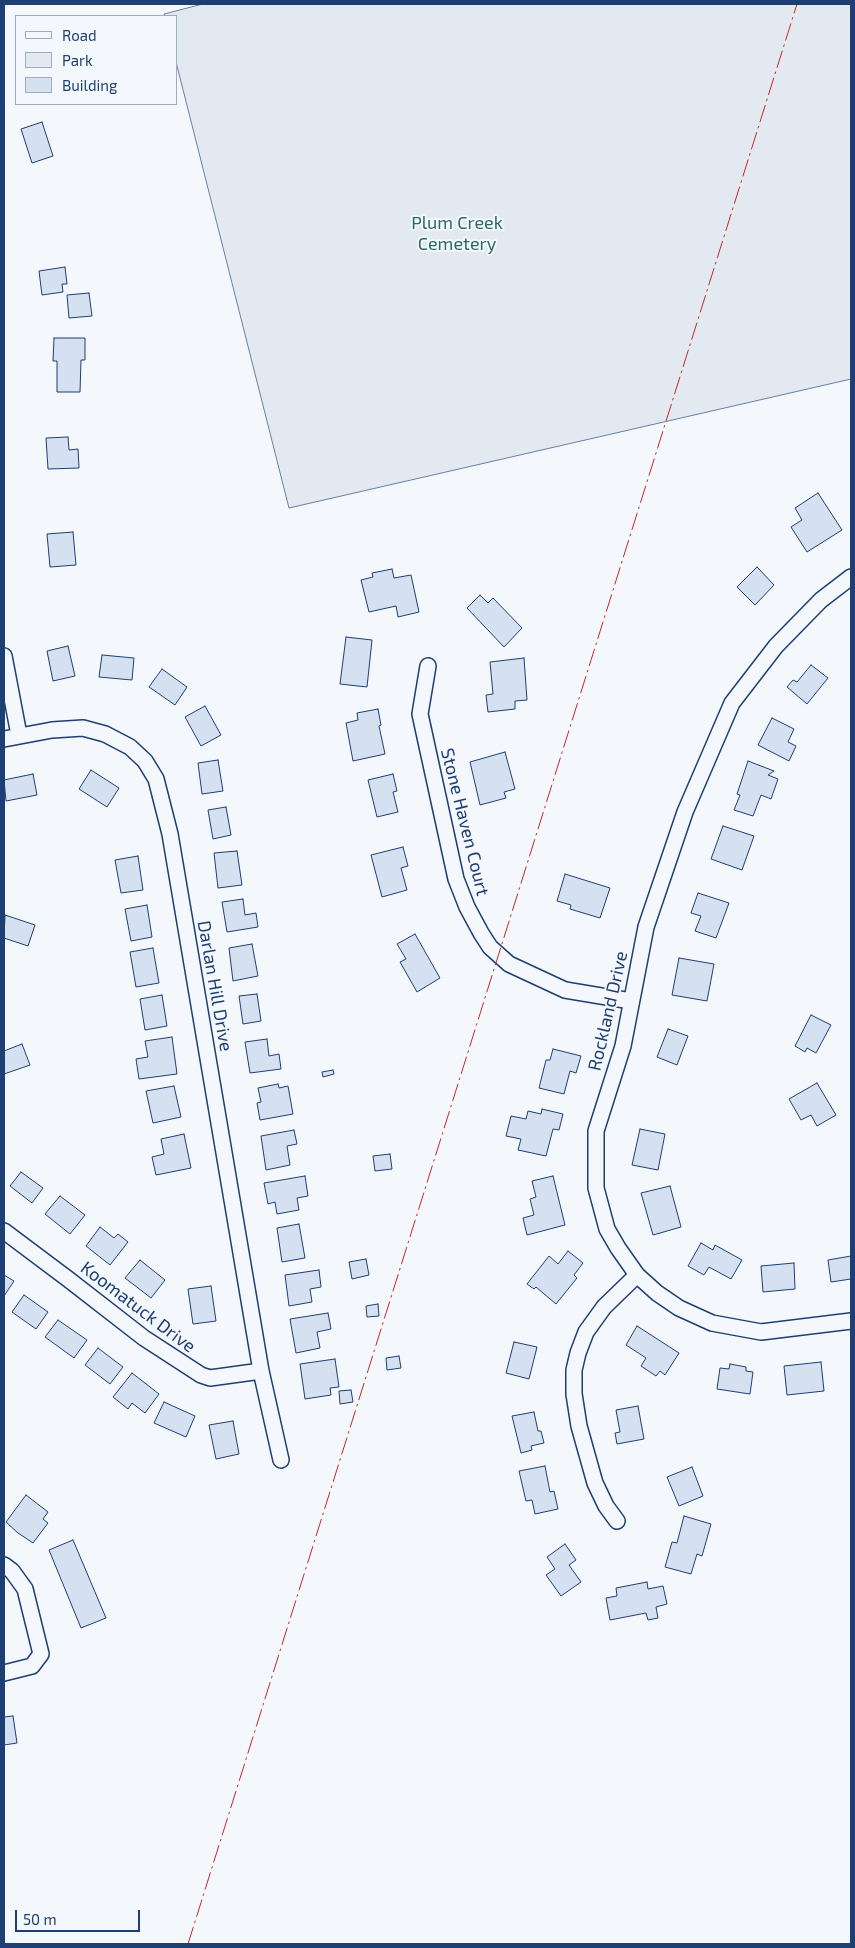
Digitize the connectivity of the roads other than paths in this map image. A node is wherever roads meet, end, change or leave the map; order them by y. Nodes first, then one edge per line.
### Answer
1 (851, 577) edge
2 (4, 656) edge
3 (428, 666) dead end
4 (19, 735) junction
5 (4, 739) edge
6 (631, 1002) junction
7 (4, 1231) edge
8 (637, 1275) junction
9 (851, 1321) edge
10 (261, 1370) junction
11 (281, 1460) dead end
12 (617, 1521) dead end
13 (4, 1565) edge
14 (4, 1673) edge

1 - 6 street, Rockland Drive
2 - 4 street
3 - 6 street, Stone Haven Court
4 - 5 street, Darlan Hill Drive
4 - 10 street, Darlan Hill Drive
6 - 8 street, Rockland Drive
7 - 10 street, Koomatuck Drive
8 - 9 street, Rockland Drive
8 - 12 street
10 - 11 street, Darlan Hill Drive
13 - 14 street

